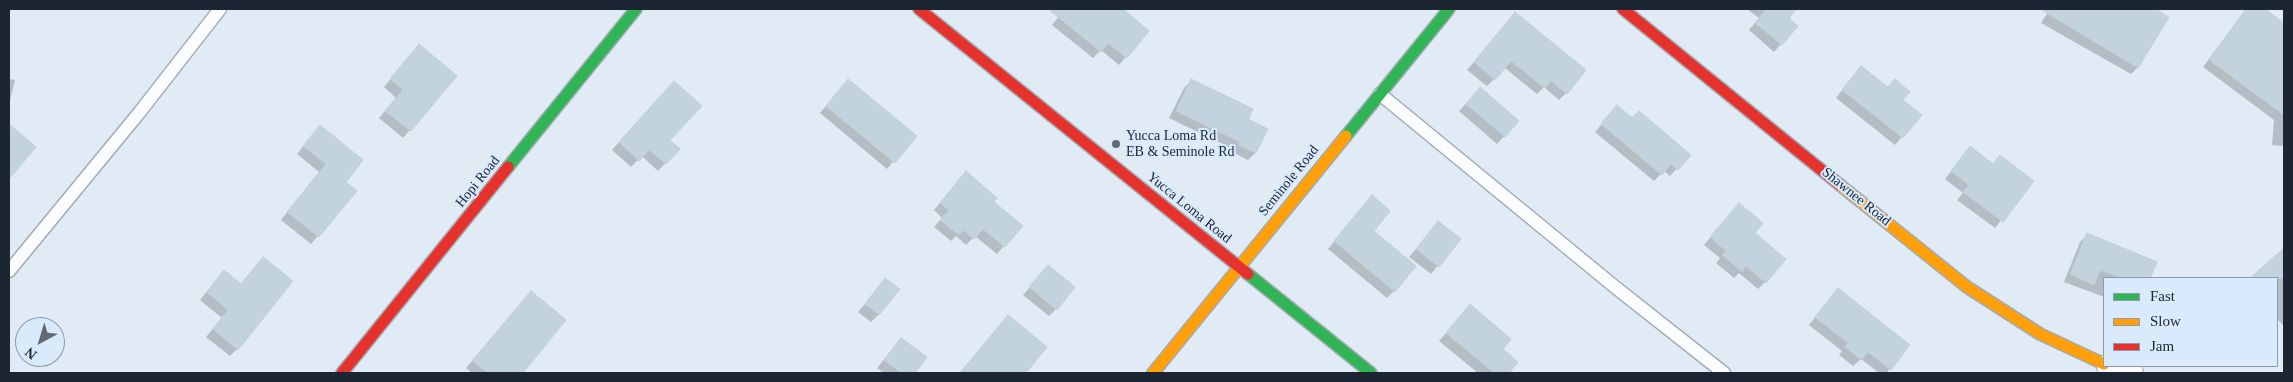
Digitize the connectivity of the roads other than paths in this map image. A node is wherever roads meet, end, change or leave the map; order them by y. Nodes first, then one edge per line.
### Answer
1 (220, 9) edge
2 (636, 9) edge
3 (919, 9) edge
4 (1449, 9) edge
5 (1622, 9) edge
6 (1380, 94) junction
7 (1239, 267) junction
8 (9, 271) edge
9 (2103, 364) edge
10 (2112, 367) edge
11 (342, 373) edge
12 (1153, 373) edge
13 (1371, 373) edge
14 (1724, 373) edge
15 (2131, 373) edge

1 - 8 lane
2 - 11 street, Hopi Road
3 - 7 street, Yucca Loma Road
4 - 6 street, Seminole Road
5 - 9 street, Shawnee Road
6 - 7 street, Seminole Road
6 - 14 lane
7 - 12 street, Seminole Road
7 - 13 street, Yucca Loma Road
10 - 15 street

